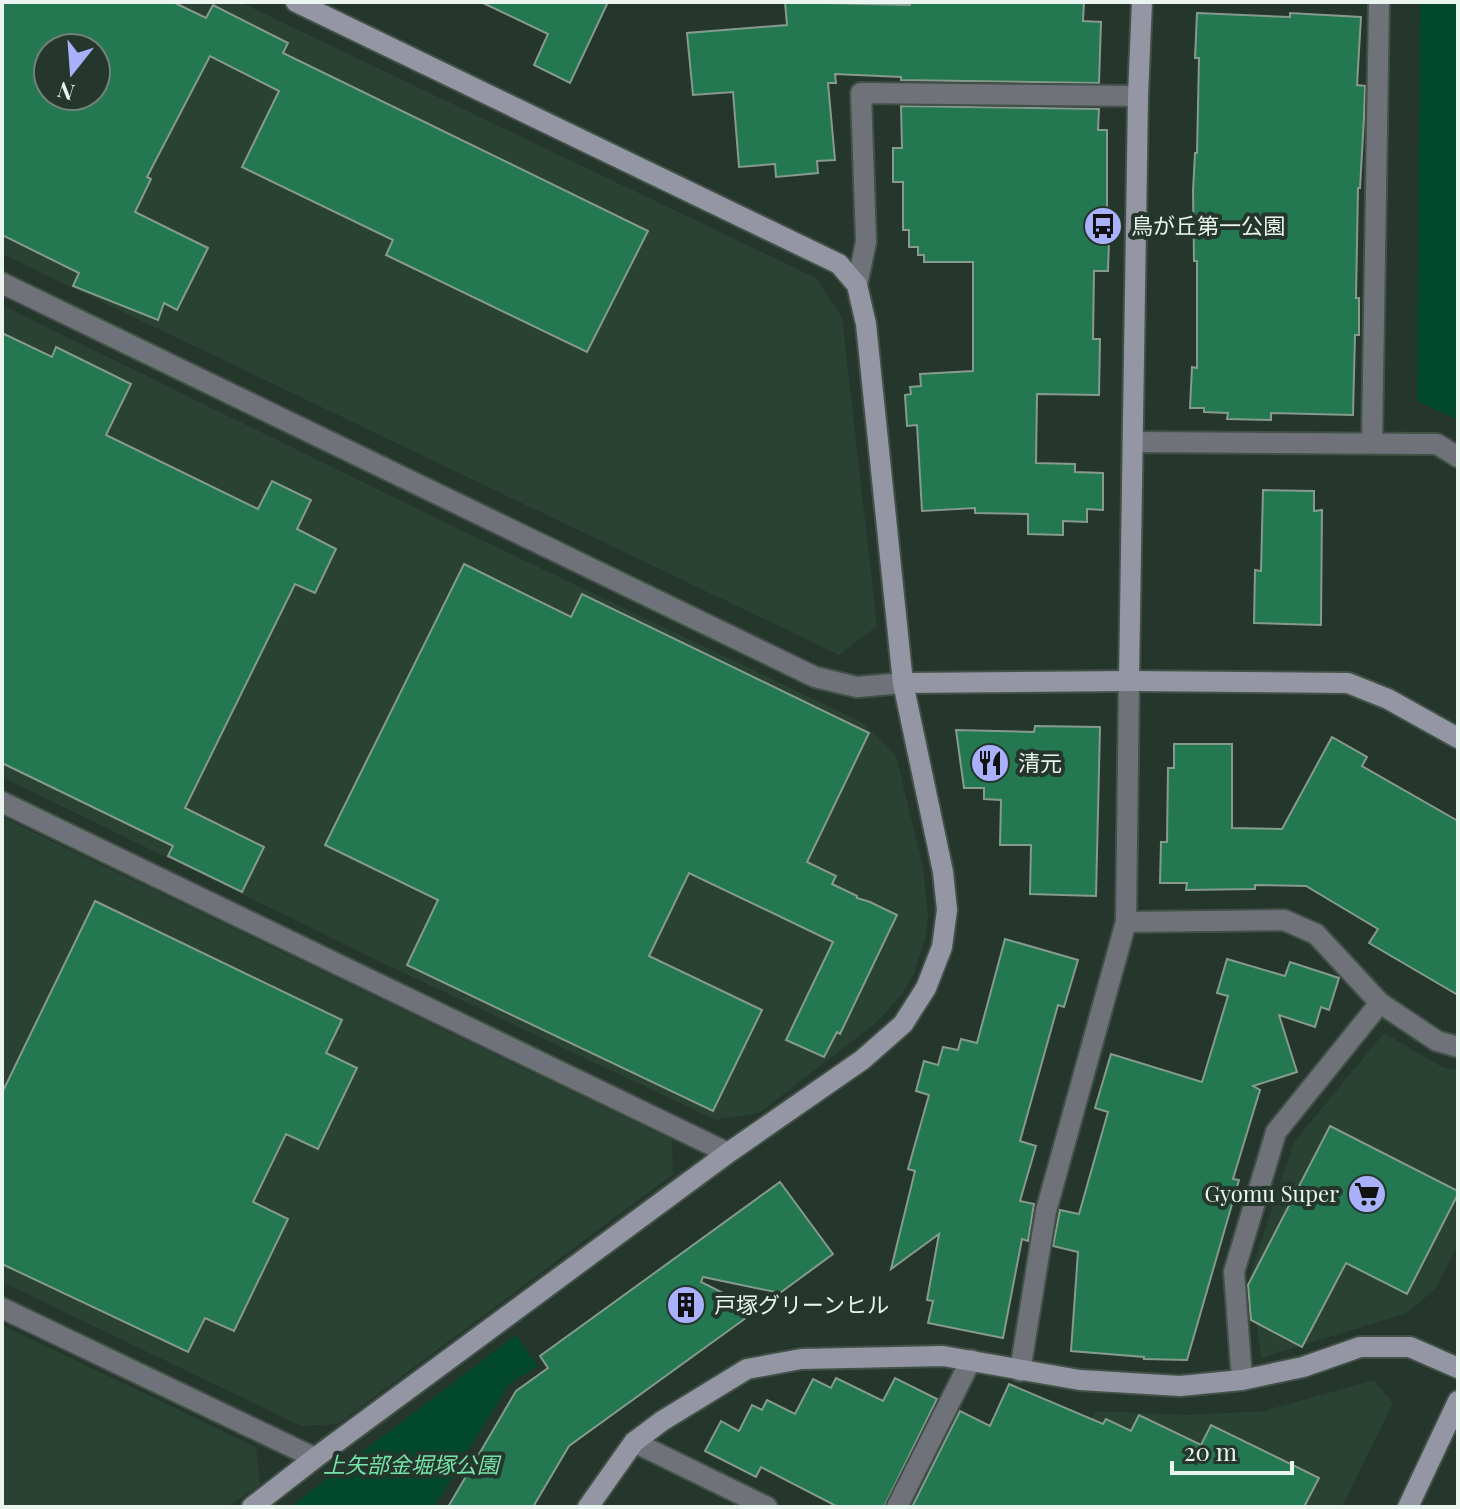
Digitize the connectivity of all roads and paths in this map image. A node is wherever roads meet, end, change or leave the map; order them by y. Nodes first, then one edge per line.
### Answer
1 (296, 2) edge
2 (1142, 2) edge
3 (1379, 2) edge
4 (1138, 96) junction
5 (2, 283) edge
6 (857, 285) junction
7 (1134, 442) junction
8 (1372, 442) junction
9 (1458, 457) edge
10 (1129, 681) junction
11 (903, 683) junction
12 (1458, 738) edge
13 (2, 802) edge
14 (1126, 922) junction
15 (1380, 1003) junction
16 (1458, 1047) edge
17 (728, 1153) junction
18 (2, 1308) edge
19 (971, 1360) junction
20 (1458, 1368) edge
21 (1020, 1371) junction
22 (1242, 1380) junction
23 (1458, 1401) edge
24 (634, 1442) junction
25 (315, 1458) junction
26 (252, 1507) edge
27 (588, 1507) edge
28 (767, 1507) edge
29 (897, 1507) edge
30 (1408, 1507) edge

1 - 6 street
2 - 4 street
3 - 8 street
4 - 6 street
4 - 7 street
5 - 11 street
6 - 11 street
7 - 8 street
7 - 10 street
8 - 9 street
10 - 11 street
10 - 12 street
10 - 14 street
11 - 17 street
13 - 17 street
14 - 15 street
14 - 21 street
15 - 16 street
15 - 22 street
17 - 25 street
18 - 25 street
19 - 21 street
19 - 24 street
19 - 29 street
20 - 22 street
21 - 22 street
23 - 30 street
24 - 27 street
24 - 28 street
25 - 26 street

